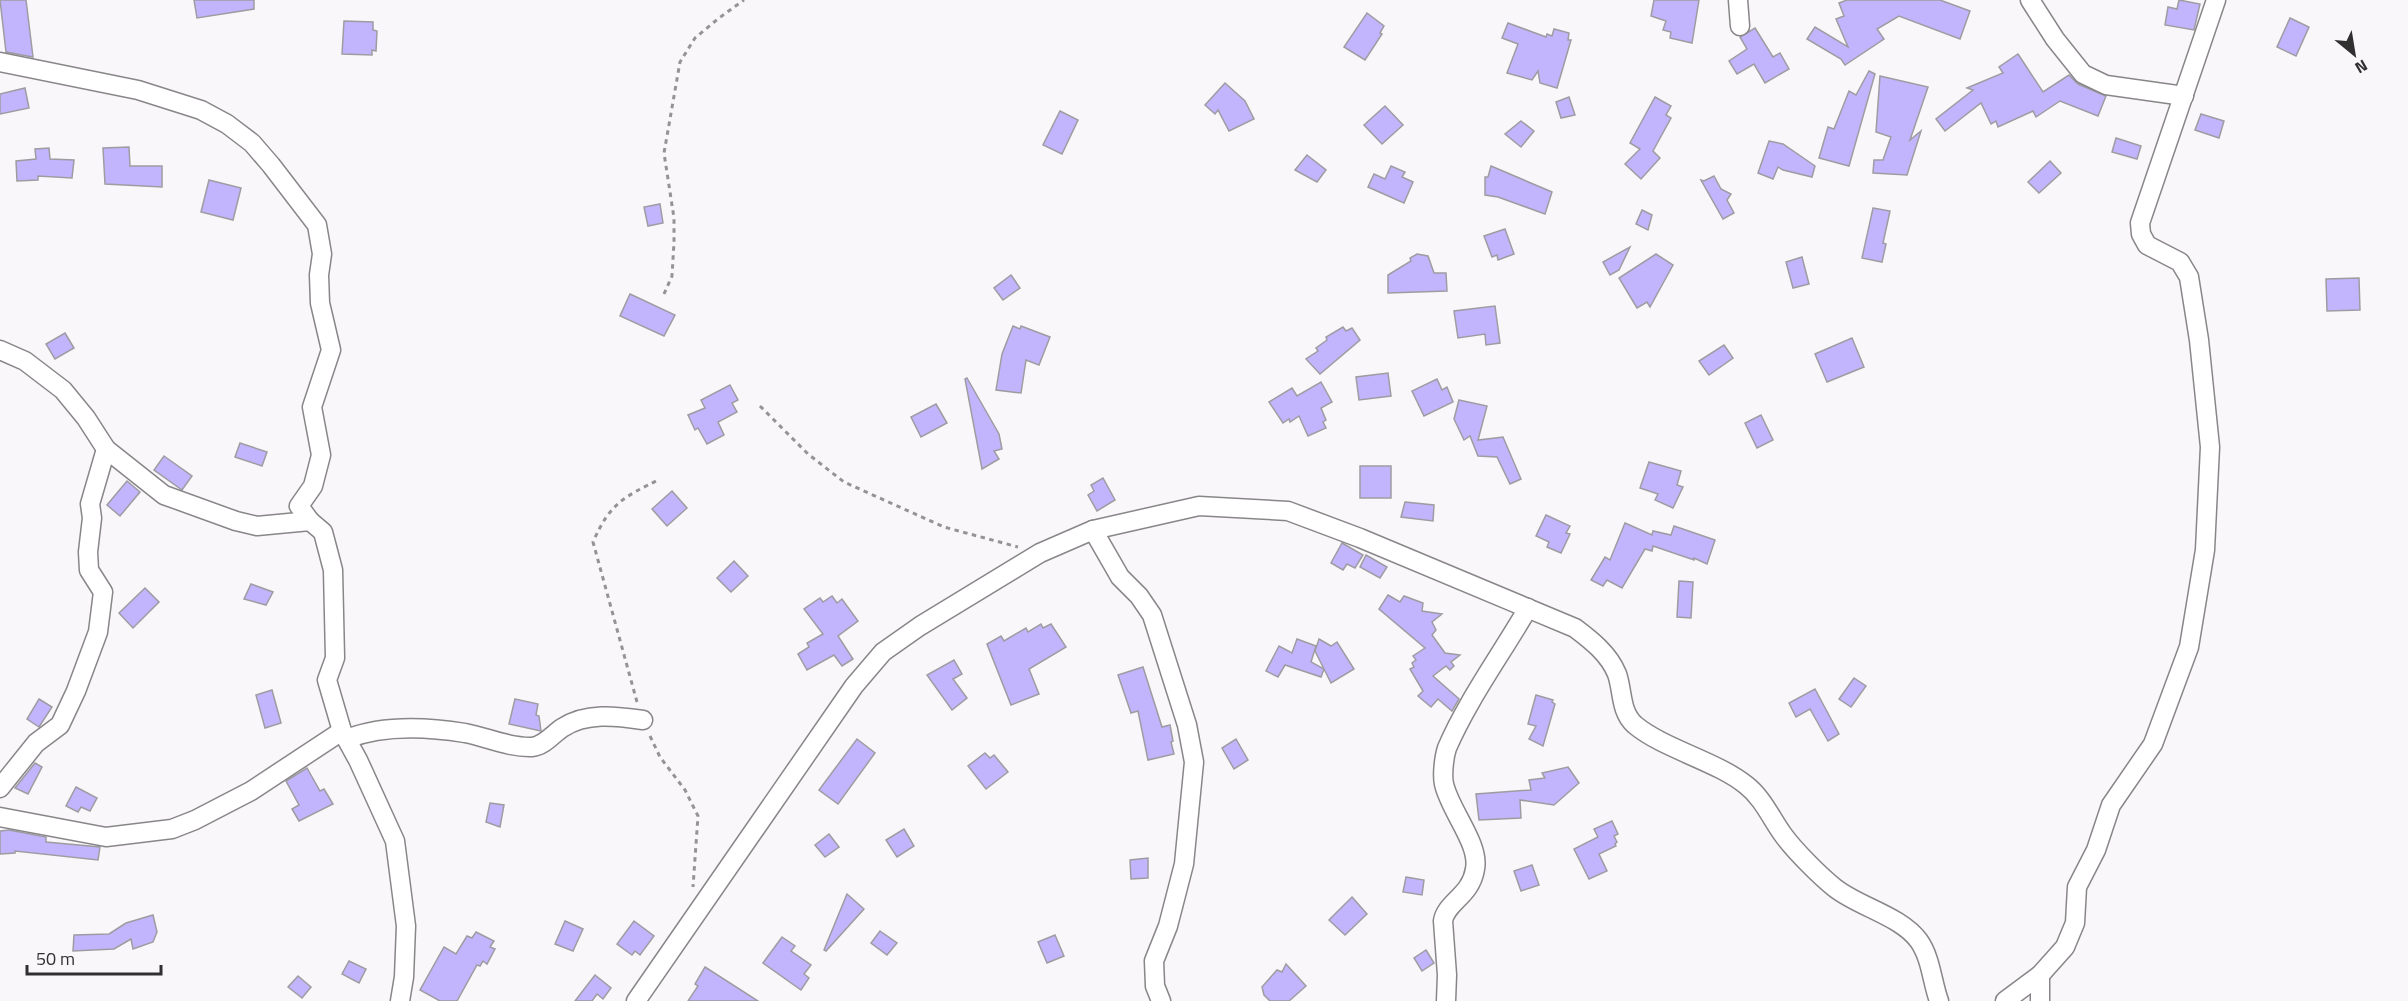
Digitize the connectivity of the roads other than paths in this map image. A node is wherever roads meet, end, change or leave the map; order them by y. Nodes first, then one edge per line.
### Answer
1 (1738, 0) edge
2 (2030, 0) edge
3 (2216, 0) edge
4 (1740, 26) dead end
5 (0, 62) edge
6 (2184, 96) junction
7 (0, 350) edge
8 (106, 449) junction
9 (310, 521) junction
10 (1093, 530) junction
11 (1527, 608) junction
12 (643, 720) road end
13 (344, 735) junction
14 (0, 788) edge
15 (0, 817) edge
16 (2040, 975) junction
17 (400, 1001) edge
18 (636, 1001) edge
19 (1161, 1001) edge
20 (1446, 1001) edge
21 (1939, 1001) edge
22 (2005, 1001) edge
23 (2040, 1001) edge

1 - 4 street
2 - 6 street
3 - 6 street
5 - 9 street
6 - 16 street
7 - 8 street
8 - 9 street
8 - 14 street
9 - 13 street
10 - 11 street
10 - 18 street
10 - 19 street
11 - 20 street
11 - 21 street
12 - 13 street
13 - 15 street
13 - 17 street
16 - 22 street
16 - 23 street

